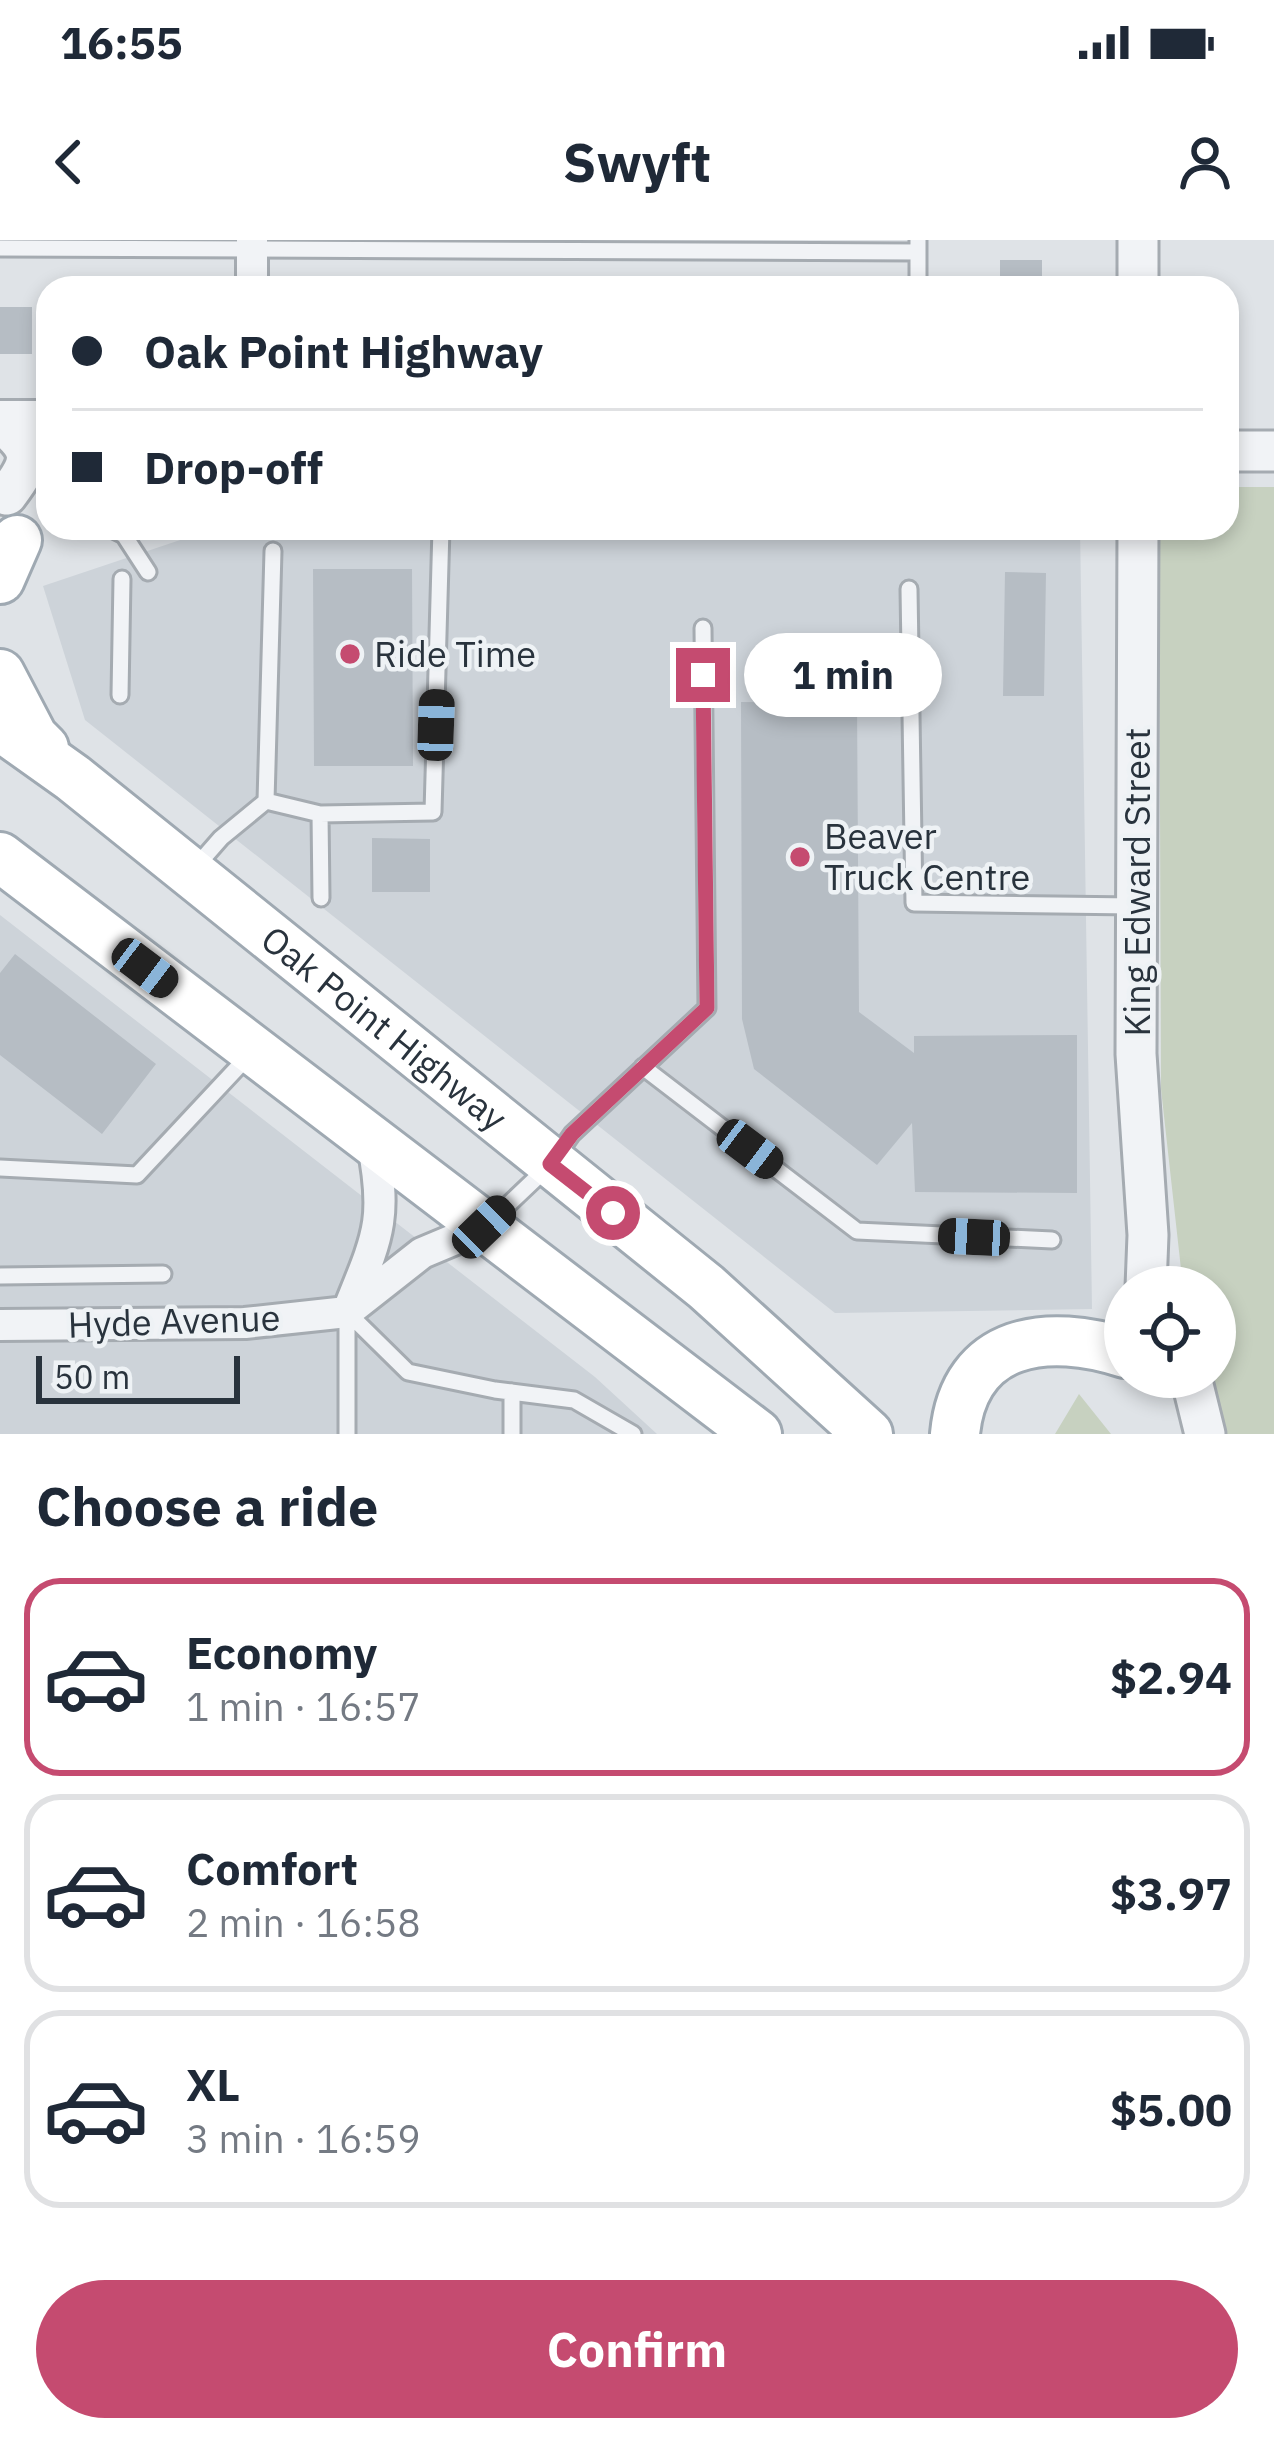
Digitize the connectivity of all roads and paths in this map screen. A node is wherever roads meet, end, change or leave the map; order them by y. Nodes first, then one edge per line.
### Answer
1 (1138, 240) edge
2 (251, 244) edge
3 (918, 246) edge
4 (0, 248) edge
5 (251, 276) edge
6 (1138, 276) edge
7 (36, 417) edge
8 (0, 419) edge
9 (1239, 451) edge
10 (1274, 451) edge
11 (36, 494) edge
12 (12, 532) edge
13 (127, 540) edge
14 (441, 540) edge
15 (1138, 540) edge
16 (273, 551) dead end
17 (148, 572) dead end
18 (122, 579) dead end
19 (909, 589) dead end
20 (703, 628) dead end
21 (0, 674) edge
22 (120, 695) dead end
23 (0, 727) edge
24 (73, 778) junction
25 (266, 801) junction
26 (320, 814) junction
27 (0, 857) edge
28 (191, 872) junction
29 (321, 898) dead end
30 (1137, 906) junction
31 (253, 1050) junction
32 (643, 1067) junction
33 (372, 1141) junction
34 (550, 1164) junction
35 (0, 1168) edge
36 (484, 1227) junction
37 (1148, 1235) junction
38 (1052, 1240) dead end
39 (1147, 1266) edge
40 (1162, 1266) edge
41 (163, 1274) dead end
42 (0, 1276) edge
43 (347, 1312) junction
44 (0, 1325) edge
45 (1104, 1348) edge
46 (512, 1392) junction
47 (1170, 1398) edge
48 (1196, 1398) edge
49 (347, 1434) edge
50 (512, 1434) edge
51 (633, 1434) edge
52 (757, 1434) edge
53 (868, 1434) edge
54 (955, 1434) edge
55 (1178, 1434) edge
56 (1205, 1434) edge

1 - 6 street
2 - 3 lane
2 - 4 lane
2 - 5 street
7 - 8 street
8 - 12 street
9 - 10 street
11 - 12 street
13 - 17 lane
14 - 26 lane
15 - 30 street, King Edward Street
16 - 25 lane
18 - 22 lane
19 - 30 lane
20 - 32 lane
21 - 24 main road
23 - 24 main road, Oak Point Highway
24 - 28 main road, Oak Point Highway
25 - 26 lane
25 - 28 lane
26 - 29 lane
27 - 31 main road
28 - 34 main road, Oak Point Highway
30 - 37 street, King Edward Street
31 - 33 main road
31 - 35 lane
32 - 34 lane
32 - 38 lane
33 - 36 main road
33 - 43 street
34 - 36 lane
34 - 53 main road, Oak Point Highway
36 - 43 street
36 - 52 main road
37 - 39 street, King Edward Street
37 - 40 street, King Edward Street
41 - 42 lane
43 - 44 street, Hyde Avenue
43 - 46 lane
43 - 49 lane
45 - 54 main road
46 - 50 lane
46 - 51 lane
47 - 55 street
48 - 56 street

